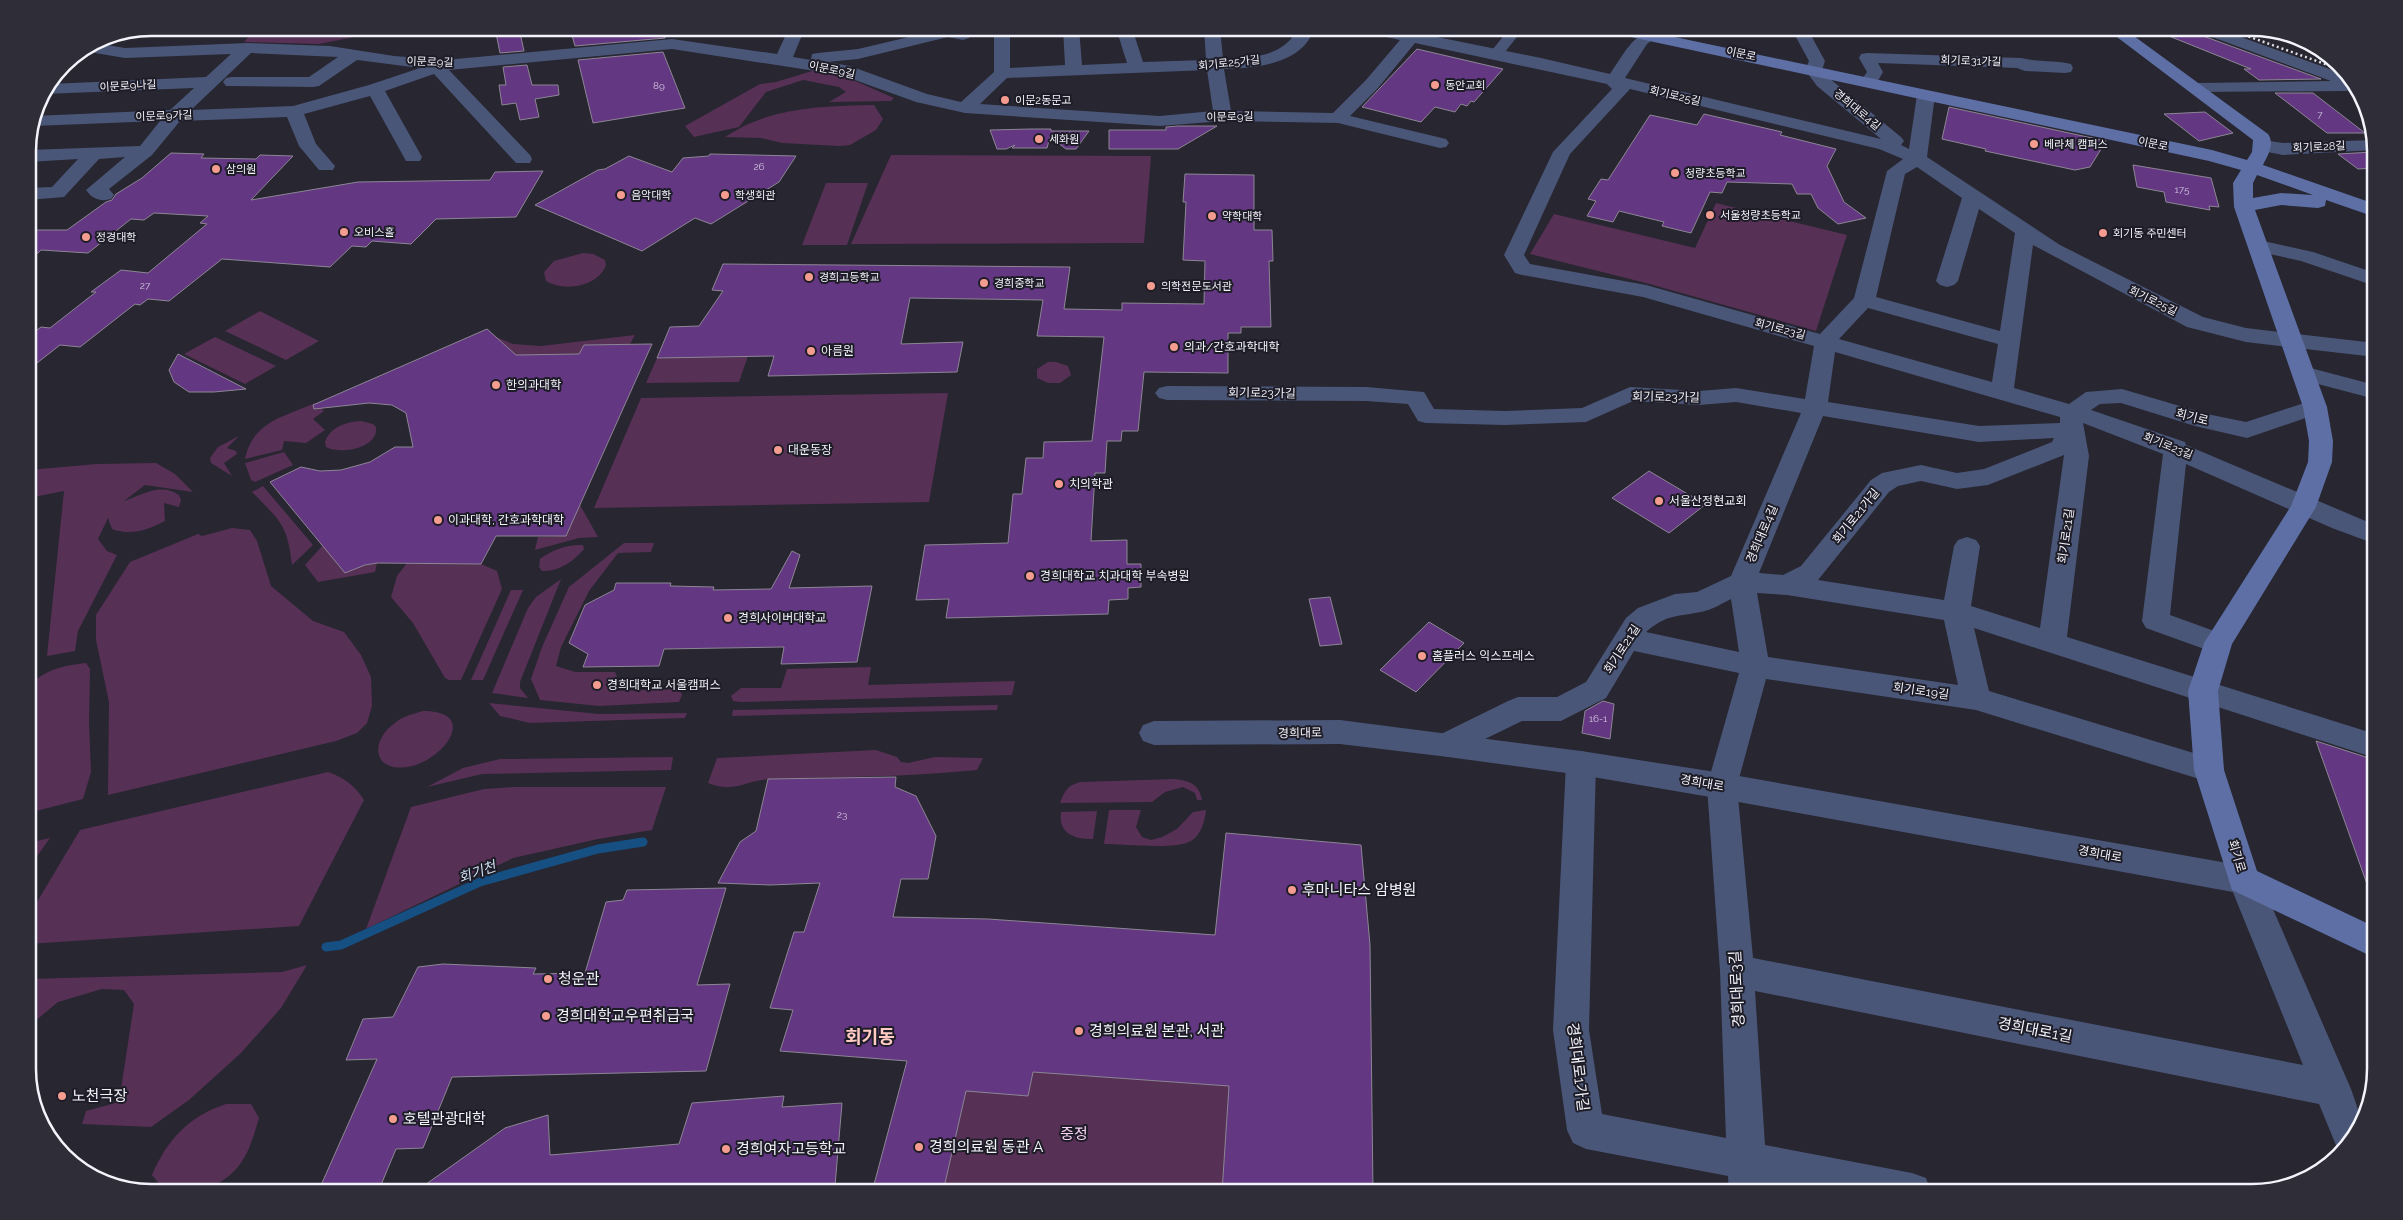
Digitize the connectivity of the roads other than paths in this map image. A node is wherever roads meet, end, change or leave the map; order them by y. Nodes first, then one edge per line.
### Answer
1 (795, 36) edge
2 (932, 36) edge
3 (1002, 36) edge
4 (1072, 36) edge
5 (1127, 36) edge
6 (1212, 36) edge
7 (1303, 36) edge
8 (1413, 36) edge
9 (1431, 36) edge
10 (1511, 36) edge
11 (1648, 36) edge
12 (1654, 36) edge
13 (1804, 36) edge
14 (1906, 36) edge
15 (2000, 36) edge
16 (2124, 36) edge
17 (2224, 36) edge
18 (247, 48) junction
19 (100, 49) edge
20 (1496, 54) junction
21 (353, 56) junction
22 (1920, 60) junction
23 (790, 62) junction
24 (2021, 63) junction
25 (444, 66) junction
26 (1214, 66) junction
27 (2065, 68) dead end
28 (1137, 69) junction
29 (1074, 70) junction
30 (1813, 70) junction
31 (1002, 73) junction
32 (2341, 80) edge
33 (210, 82) junction
34 (232, 82) dead end
35 (1614, 82) junction
36 (1869, 82) junction
37 (2346, 85) edge
38 (2197, 88) junction
39 (55, 89) edge
40 (375, 89) junction
41 (1926, 95) junction
42 (965, 108) junction
43 (294, 111) junction
44 (174, 116) junction
45 (1224, 116) junction
46 (1338, 118) junction
47 (40, 121) edge
48 (1440, 143) dead end
49 (2367, 144) edge
50 (1885, 145) junction
51 (2263, 146) junction
52 (145, 151) junction
53 (94, 153) junction
54 (36, 156) edge
55 (413, 157) dead end
56 (523, 159) dead end
57 (1917, 159) junction
58 (326, 166) dead end
59 (2252, 167) junction
60 (56, 193) junction
61 (36, 194) edge
62 (1973, 195) junction
63 (2244, 207) junction
64 (2367, 209) edge
65 (2367, 211) edge
66 (2025, 230) junction
67 (2259, 246) junction
68 (2367, 277) edge
69 (1947, 281) dead end
70 (1864, 300) junction
71 (1826, 340) junction
72 (2009, 340) junction
73 (2293, 340) junction
74 (2367, 349) edge
75 (2303, 373) junction
76 (2002, 390) junction
77 (2367, 390) edge
78 (1167, 393) dead end
79 (2316, 407) junction
80 (1815, 408) junction
81 (2072, 422) junction
82 (2176, 448) junction
83 (2303, 507) junction
84 (2367, 532) edge
85 (1967, 546) dead end
86 (1742, 582) junction
87 (1787, 585) junction
88 (1956, 612) junction
89 (1627, 639) junction
90 (2052, 642) junction
91 (2218, 643) junction
92 (1755, 666) junction
93 (2203, 691) junction
94 (1976, 699) junction
95 (1154, 733) dead end
96 (2367, 743) edge
97 (1448, 745) junction
98 (1581, 763) junction
99 (2209, 770) junction
100 (1722, 786) junction
101 (2244, 880) junction
102 (2367, 939) edge
103 (1737, 971) junction
104 (2333, 1089) junction
105 (2349, 1130) edge
106 (1746, 1176) edge
107 (1829, 1184) edge

1 - 23 street
2 - 23 street
3 - 31 street
4 - 29 street
5 - 28 street
6 - 26 street
7 - 26 street, 회기로25가길
8 - 46 street
9 - 20 street, 회기로25길
10 - 20 street
11 - 35 street, 회기로23길
12 - 30 main road, 이문로
13 - 30 street
14 - 22 street
15 - 24 street, 회기로31가길
16 - 38 main road
17 - 32 street
18 - 19 street, 이문로9길
18 - 21 street, 이문로9길
18 - 33 street
20 - 35 street, 회기로25길
21 - 25 street, 이문로9길
21 - 34 street
22 - 24 street, 회기로31가길
22 - 36 street
23 - 25 street, 이문로9길
23 - 42 street, 이문로9길
24 - 27 street, 회기로31가길
25 - 40 street, 이문로9가길
25 - 56 street, 이문로9길
26 - 28 street, 회기로25가길
26 - 45 street
28 - 29 street, 회기로25가길
29 - 31 street, 회기로25가길
30 - 36 main road, 이문로
30 - 50 street, 경희대로4길
31 - 42 street
33 - 39 street, 이문로9나길
33 - 44 street
35 - 50 street, 회기로25길
35 - 71 street, 회기로23길
36 - 41 main road, 이문로
37 - 38 street
38 - 51 main road
40 - 43 street, 이문로9가길
40 - 55 street
41 - 57 street
41 - 59 main road, 이문로
42 - 45 street, 이문로9길
43 - 44 street, 이문로9가길
43 - 58 street
44 - 47 street, 이문로9가길
44 - 52 street
45 - 46 street, 이문로9길
46 - 48 street, 이문로9길
49 - 51 street, 회기로28길
50 - 57 street, 회기로25길
51 - 59 main road, 회기로
52 - 53 street
52 - 60 street
53 - 54 street
53 - 60 street
57 - 62 street, 회기로25길
57 - 70 street
59 - 63 main road, 회기로
59 - 64 main road, 이문로
60 - 61 street
62 - 66 street, 회기로25길
62 - 69 street
63 - 65 main road
63 - 67 main road, 회기로
66 - 72 street
66 - 73 street, 회기로25길
67 - 68 street
67 - 73 main road, 회기로
70 - 71 street
70 - 72 street
71 - 76 street, 회기로23길
71 - 80 street, 경희대로4길
72 - 76 street
73 - 74 street, 회기로25길
73 - 75 main road, 회기로
75 - 77 street
75 - 79 main road, 회기로
76 - 81 street, 회기로23길
78 - 80 street, 회기로23가길
79 - 81 street, 회기로
79 - 83 main road, 회기로
80 - 81 street, 회기로23가길
80 - 86 street, 경희대로4길
81 - 82 street, 회기로23길
81 - 87 street, 회기로21가길
81 - 90 street, 회기로21길
82 - 83 street, 회기로23길
82 - 91 street
83 - 84 street
83 - 91 main road, 회기로
85 - 88 street
86 - 87 street, 회기로21길
86 - 89 street, 회기로21길
86 - 92 street
87 - 88 street, 회기로21길
88 - 90 street, 회기로21길
88 - 94 street
89 - 92 street, 회기로19길
89 - 97 street, 회기로21길
90 - 93 street, 회기로21길
91 - 93 main road, 회기로
92 - 94 street, 회기로19길
92 - 100 street
93 - 96 street
93 - 99 main road, 회기로
94 - 99 street, 회기로19길
95 - 97 street, 경희대로
97 - 98 street, 경희대로
98 - 100 street, 경희대로
98 - 106 street, 경희대로1가길
99 - 101 main road, 회기로
100 - 101 street, 경희대로
100 - 103 street, 경희대로3길
101 - 102 main road, 회기로
101 - 104 street
103 - 104 street, 경희대로1길
103 - 106 street, 경희대로3길
104 - 105 street
106 - 107 street, 경희대로1가길

